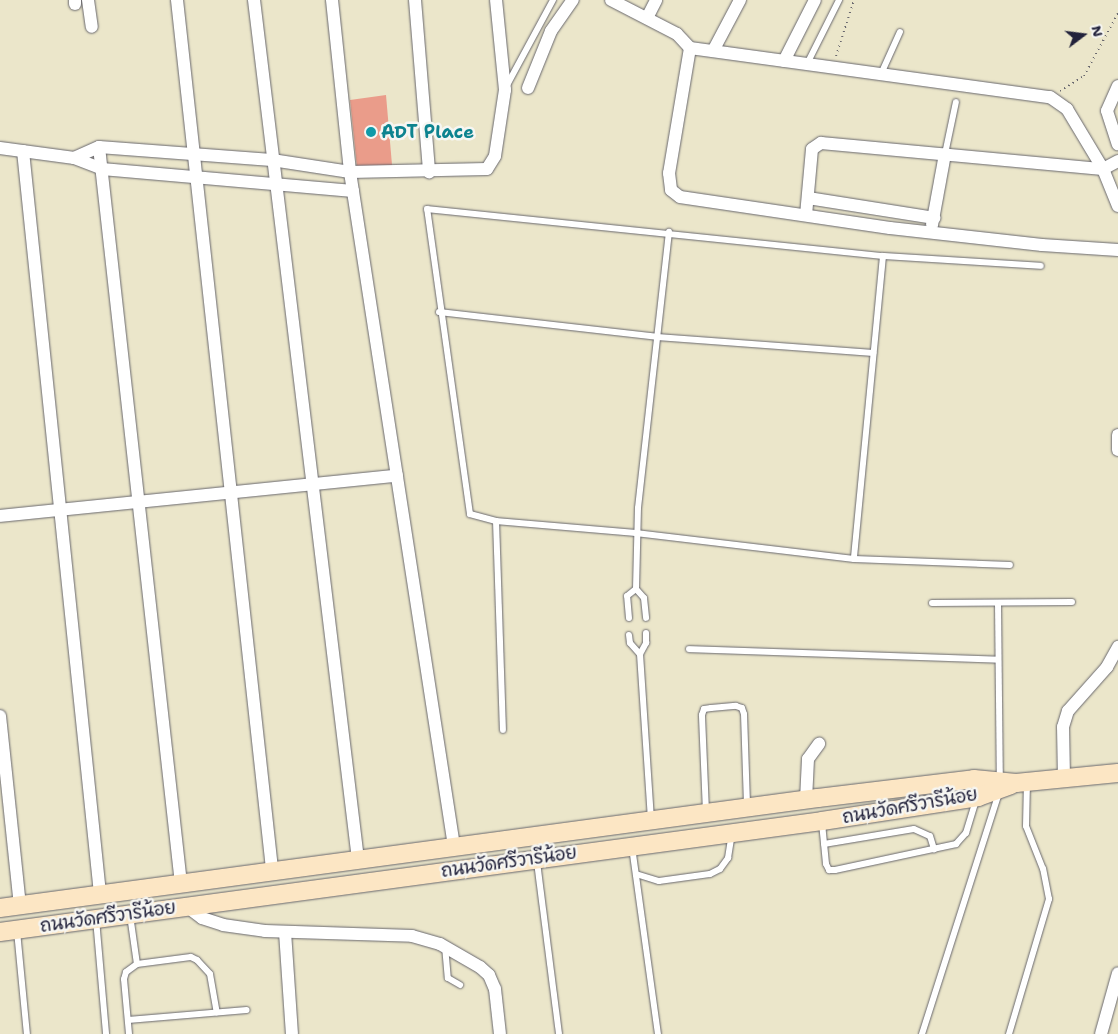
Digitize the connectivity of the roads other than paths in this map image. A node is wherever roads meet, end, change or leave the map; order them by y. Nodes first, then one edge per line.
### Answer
1 (88, 0) edge
2 (177, 0) edge
3 (254, 0) edge
4 (332, 0) edge
5 (415, 0) edge
6 (496, 0) edge
7 (553, 0) edge
8 (573, 0) edge
9 (611, 0) edge
10 (656, 0) edge
11 (740, 0) edge
12 (815, 0) edge
13 (839, 0) edge
14 (647, 18) junction
15 (92, 28) dead end
16 (900, 32) dead end
17 (690, 48) junction
18 (713, 51) junction
19 (784, 61) junction
20 (807, 64) junction
21 (881, 74) junction
22 (1118, 86) edge
23 (528, 88) dead end
24 (505, 90) junction
25 (956, 102) dead end
26 (1118, 144) edge
27 (99, 147) junction
28 (0, 148) edge
29 (23, 151) junction
30 (945, 154) junction
31 (194, 157) junction
32 (74, 158) junction
33 (272, 160) junction
34 (1118, 161) edge
35 (102, 169) junction
36 (1103, 169) junction
37 (350, 172) junction
38 (429, 172) junction
39 (197, 179) junction
40 (276, 186) junction
41 (353, 191) junction
42 (808, 198) junction
43 (1118, 206) edge
44 (806, 216) junction
45 (934, 218) junction
46 (670, 232) junction
47 (931, 232) junction
48 (1118, 250) edge
49 (883, 256) junction
50 (1041, 266) dead end
51 (439, 312) junction
52 (657, 337) junction
53 (873, 353) junction
54 (1118, 435) edge
55 (1118, 450) edge
56 (397, 476) junction
57 (312, 486) junction
58 (232, 495) junction
59 (139, 503) junction
60 (61, 510) junction
61 (0, 516) edge
62 (496, 521) junction
63 (636, 533) junction
64 (854, 559) junction
65 (1010, 565) dead end
66 (636, 589) junction
67 (1072, 602) dead end
68 (932, 603) dead end
69 (998, 603) junction
70 (628, 618) dead end
71 (646, 618) dead end
72 (646, 633) dead end
73 (629, 635) dead end
74 (1118, 647) edge
75 (689, 649) dead end
76 (640, 654) junction
77 (997, 660) junction
78 (0, 716) edge
79 (503, 730) dead end
80 (820, 744) dead end
81 (1118, 773) edge
82 (1064, 778) junction
83 (1011, 784) junction
84 (978, 797) junction
85 (812, 799) junction
86 (747, 807) junction
87 (706, 813) junction
88 (651, 820) junction
89 (822, 821) junction
90 (732, 833) junction
91 (824, 844) junction
92 (454, 846) junction
93 (632, 846) junction
94 (934, 849) junction
95 (358, 858) junction
96 (537, 859) junction
97 (272, 869) junction
98 (636, 874) junction
99 (182, 884) junction
100 (100, 894) junction
101 (20, 905) junction
102 (186, 906) junction
103 (0, 908) edge
104 (130, 914) junction
105 (96, 918) junction
106 (8, 930) edge
107 (285, 932) junction
108 (445, 946) junction
109 (137, 964) junction
110 (1118, 973) edge
111 (460, 986) dead end
112 (247, 1010) dead end
113 (217, 1012) junction
114 (128, 1020) junction
115 (27, 1034) edge
116 (106, 1034) edge
117 (129, 1034) edge
118 (292, 1034) edge
119 (500, 1034) edge
120 (559, 1034) edge
121 (658, 1034) edge
122 (922, 1034) edge
123 (1010, 1034) edge
124 (1101, 1034) edge

1 - 15 street
2 - 31 street
3 - 33 street
4 - 37 street
5 - 38 street
6 - 24 street
7 - 24 lane
8 - 23 street
9 - 14 street
10 - 14 street
11 - 18 street
12 - 19 street
13 - 20 lane
14 - 17 street
16 - 21 lane
17 - 18 street
17 - 44 street
18 - 19 street
19 - 20 street
20 - 21 street
21 - 36 street
22 - 26 street
24 - 38 street
25 - 30 lane
27 - 31 street
27 - 32 street
27 - 35 street
28 - 29 street
29 - 32 street
29 - 60 street
30 - 36 street
30 - 42 street
30 - 45 street
31 - 33 street
31 - 39 street
32 - 35 street
33 - 37 street
33 - 40 street
34 - 36 street
35 - 39 street
35 - 59 street
36 - 43 street
37 - 38 street
37 - 41 street
39 - 40 street
39 - 58 street
40 - 41 street
40 - 57 street
41 - 56 street
42 - 44 street
42 - 45 street
44 - 47 street
45 - 47 street
46 - 49 lane
46 - 51 lane
46 - 52 lane
47 - 48 street
49 - 50 lane
49 - 53 lane
51 - 52 lane
51 - 62 lane
52 - 53 lane
52 - 63 lane
53 - 64 lane
54 - 55 street
56 - 57 street
56 - 92 street
57 - 58 street
57 - 95 street
58 - 59 street
58 - 97 street
59 - 60 street
59 - 99 street
60 - 61 street
60 - 100 street
62 - 63 lane
62 - 79 lane
63 - 64 lane
63 - 66 lane
64 - 65 lane
66 - 70 lane
66 - 71 lane
67 - 69 lane
68 - 69 lane
69 - 77 lane
72 - 76 lane
73 - 76 lane
74 - 82 street
75 - 77 lane
76 - 88 lane
77 - 83 lane
78 - 101 street
80 - 85 street
81 - 82 main road, ถนนวัดศรีวารีน้อย
82 - 83 main road, ถนนวัดศรีวารีน้อย
83 - 84 main road, ถนนวัดศรีวารีน้อย
83 - 85 main road, ถนนวัดศรีวารีน้อย
83 - 122 lane
83 - 123 lane
84 - 89 main road, ถนนวัดศรีวารีน้อย
84 - 94 lane
85 - 86 main road, ถนนวัดศรีวารีน้อย
85 - 89 main road
86 - 87 main road, ถนนวัดศรีวารีน้อย
86 - 87 lane
87 - 88 main road, ถนนวัดศรีวารีน้อย
88 - 92 main road, ถนนวัดศรีวารีน้อย
89 - 90 main road, ถนนวัดศรีวารีน้อย
89 - 91 lane
90 - 93 main road, ถนนวัดศรีวารีน้อย
90 - 98 lane
91 - 94 lane
91 - 94 lane
92 - 95 main road, ถนนวัดศรีวารีน้อย
93 - 96 main road, ถนนวัดศรีวารีน้อย
93 - 98 lane
95 - 97 main road, ถนนวัดศรีวารีน้อย
96 - 102 main road, ถนนวัดศรีวารีน้อย
96 - 120 lane
97 - 99 main road, ถนนวัดศรีวารีน้อย
98 - 121 lane
99 - 100 main road, ถนนวัดศรีวารีน้อย
100 - 101 main road, ถนนวัดศรีวารีน้อย
101 - 103 main road, ถนนวัดศรีวารีน้อย
102 - 104 main road, ถนนวัดศรีวารีน้อย
102 - 107 street
104 - 105 main road, ถนนวัดศรีวารีน้อย
104 - 109 lane
105 - 106 main road, ถนนวัดศรีวารีน้อย
105 - 116 lane
106 - 115 lane
107 - 108 street
107 - 118 street
108 - 111 lane
108 - 119 street
109 - 113 lane
109 - 114 lane
110 - 124 street
112 - 113 lane
113 - 114 lane
114 - 117 lane

